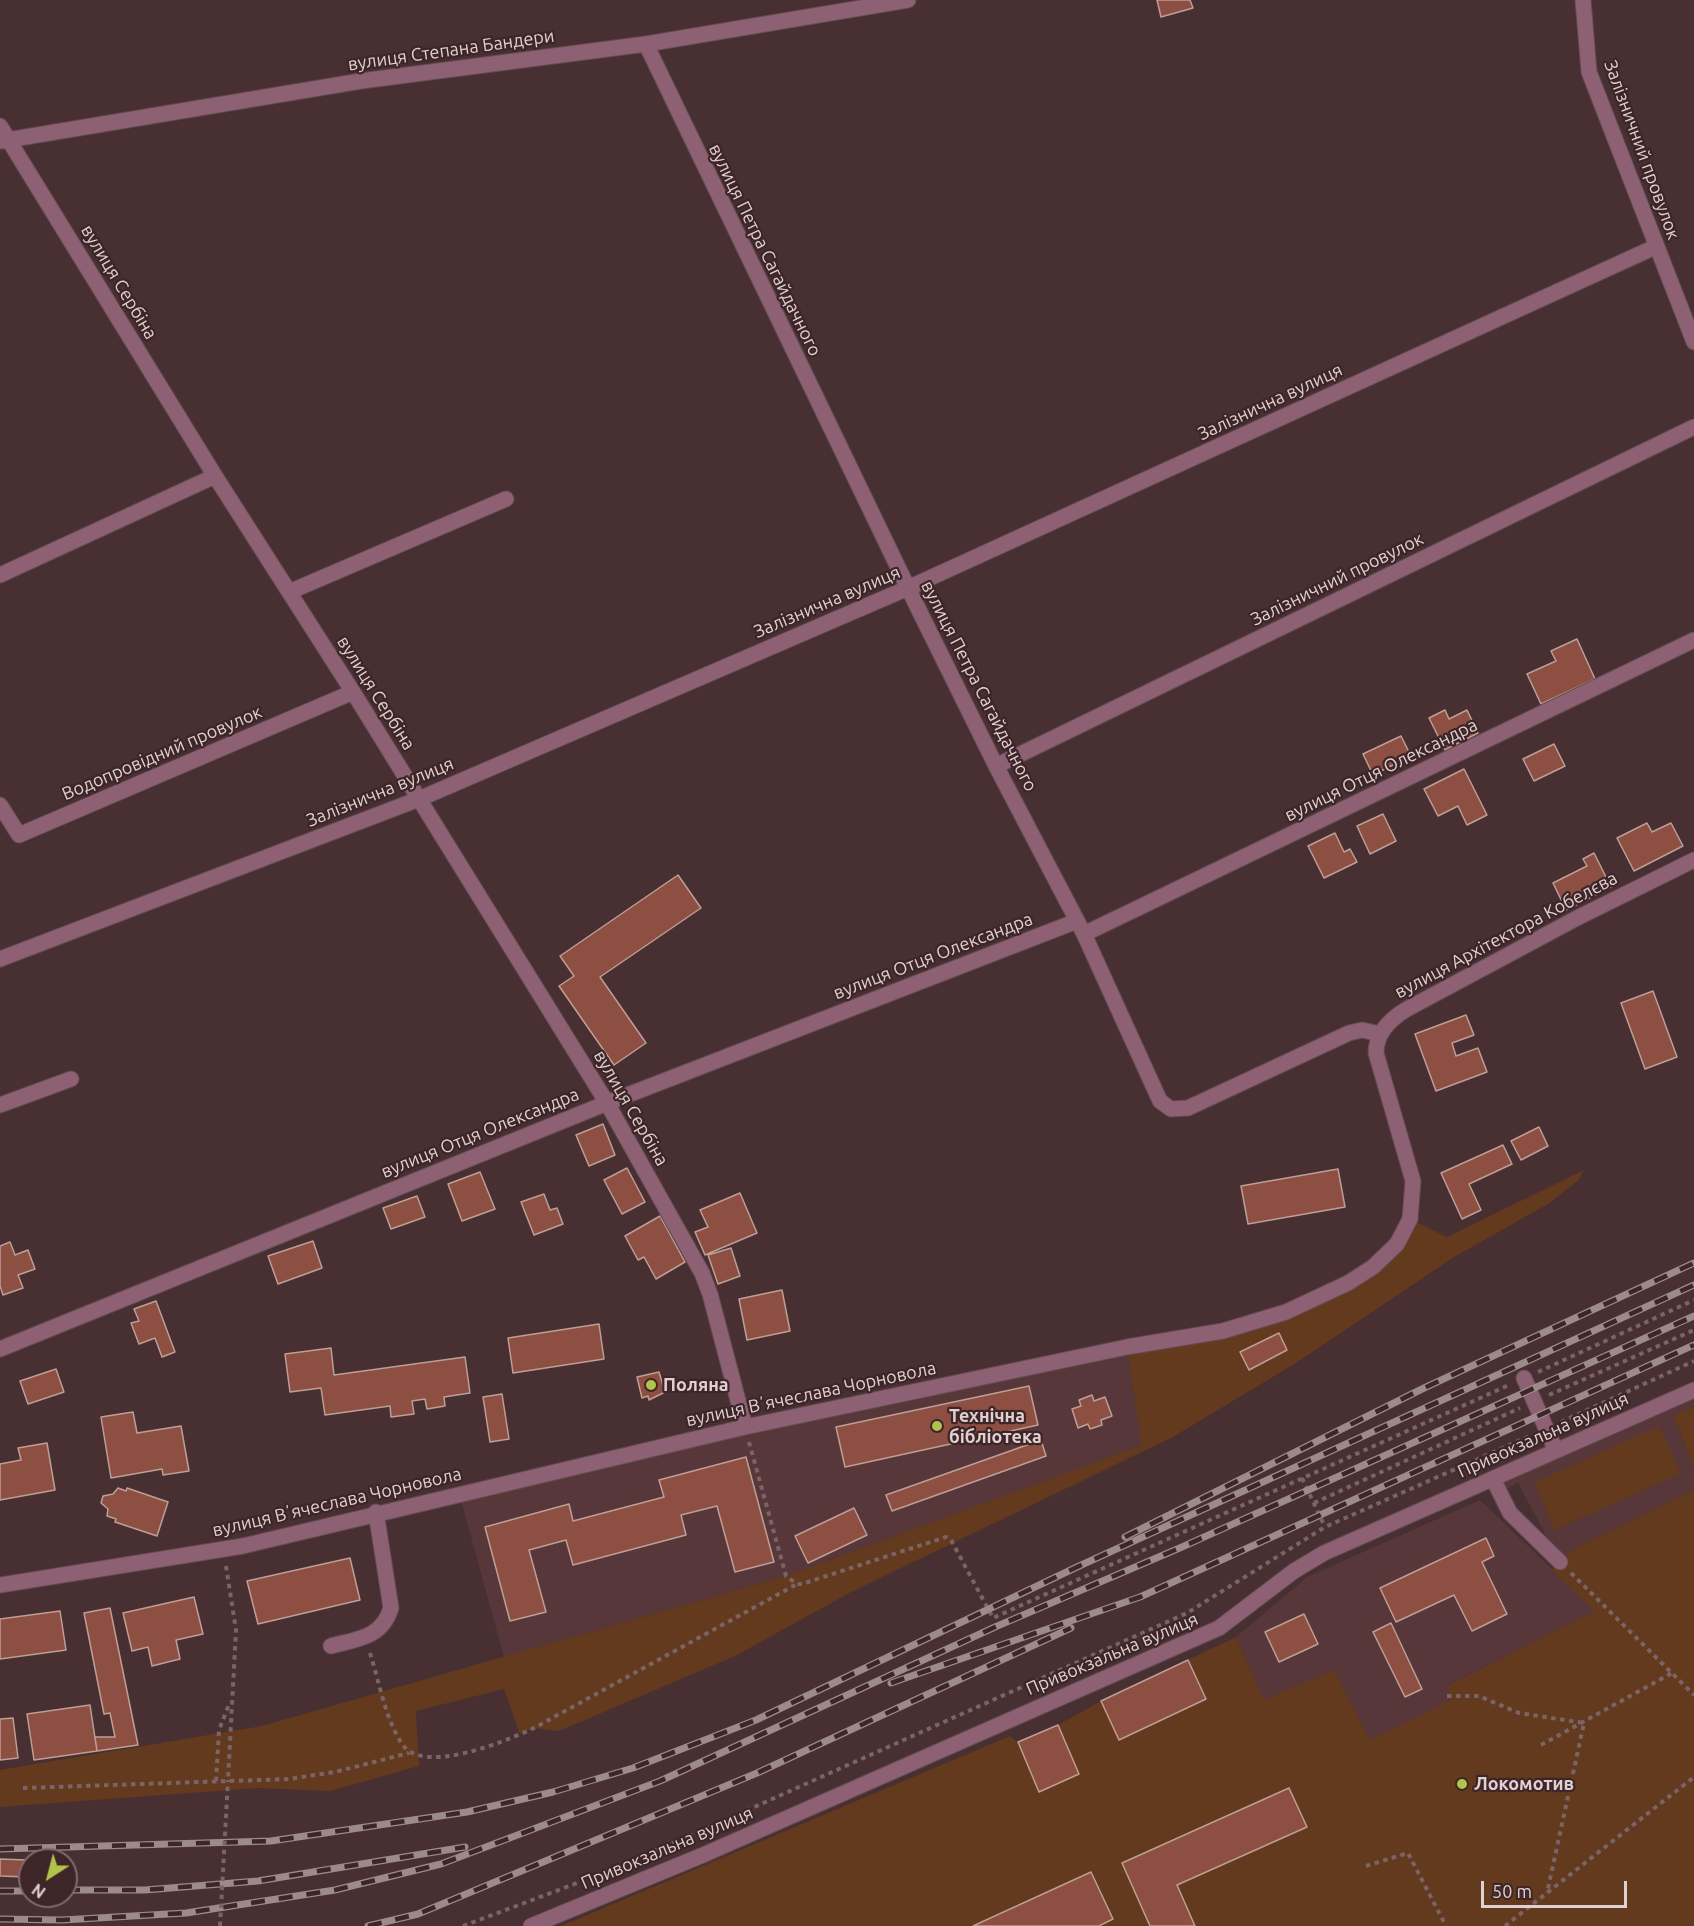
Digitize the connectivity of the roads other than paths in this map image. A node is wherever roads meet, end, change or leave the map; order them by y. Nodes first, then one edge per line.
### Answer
1 (902, 0) edge
2 (1583, 0) edge
3 (645, 44) junction
4 (0, 126) edge
5 (4, 140) edge
6 (1655, 247) junction
7 (1694, 342) edge
8 (1694, 427) edge
9 (215, 476) junction
10 (506, 499) dead end
11 (0, 575) edge
12 (908, 588) junction
13 (289, 592) junction
14 (1694, 640) edge
15 (353, 692) junction
16 (996, 766) junction
17 (419, 799) junction
18 (0, 805) edge
19 (1694, 860) edge
20 (1081, 928) junction
21 (0, 959) edge
22 (1380, 1034) junction
23 (71, 1078) dead end
24 (607, 1102) junction
25 (0, 1105) edge
26 (0, 1349) edge
27 (1524, 1378) road end
28 (1694, 1390) edge
29 (745, 1427) junction
30 (1556, 1451) junction
31 (1493, 1479) junction
32 (376, 1512) junction
33 (1560, 1562) road end
34 (0, 1585) edge
35 (331, 1646) dead end
36 (531, 1926) edge

1 - 3 street, вулиця Степана Бандери
2 - 6 street, Залізничний провулок
3 - 5 street, вулиця Степана Бандери
3 - 12 street, вулиця Петра Сагайдачного
4 - 5 street, вулиця Сербіна
5 - 9 street, вулиця Сербіна
6 - 7 street, Залізничний провулок
6 - 12 street, Залізнична вулиця
8 - 16 street, Залізничний провулок
9 - 11 street
9 - 13 street, вулиця Сербіна
10 - 13 street
12 - 16 street, вулиця Петра Сагайдачного
12 - 17 street, Залізнична вулиця
13 - 15 street, вулиця Сербіна
14 - 20 street, вулиця Отця Олександра
15 - 17 street, вулиця Сербіна
15 - 18 street, Водопровідний провулок
16 - 20 street, вулиця Петра Сагайдачного
17 - 21 street, Залізнична вулиця
17 - 24 street, вулиця Сербіна
19 - 22 street, вулиця Архітектора Кобелєва
20 - 22 street, вулиця Петра Сагайдачного
20 - 24 street, вулиця Отця Олександра
22 - 29 street, вулиця Вʼячеслава Чорновола
23 - 25 street
24 - 26 street, вулиця Отця Олександра
24 - 29 street, вулиця Сербіна
27 - 30 street
28 - 30 street, Привокзальна вулиця
29 - 32 street, вулиця Вʼячеслава Чорновола
30 - 31 street, Привокзальна вулиця
31 - 33 street
31 - 36 street, Привокзальна вулиця
32 - 34 street, вулиця Вʼячеслава Чорновола
32 - 35 street

